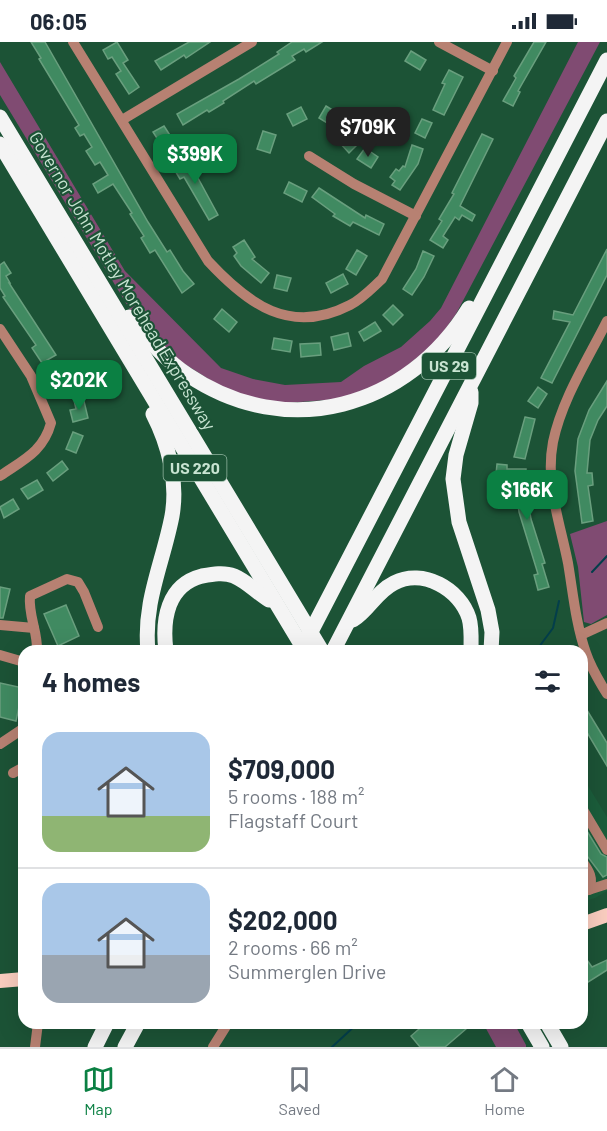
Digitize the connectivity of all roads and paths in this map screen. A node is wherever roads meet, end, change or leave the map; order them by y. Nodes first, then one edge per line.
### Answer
1 (73, 42) edge
2 (252, 42) edge
3 (439, 42) edge
4 (507, 42) edge
5 (607, 60) edge
6 (493, 71) junction
7 (0, 117) edge
8 (122, 120) junction
9 (607, 121) edge
10 (0, 144) edge
11 (309, 156) dead end
12 (416, 216) junction
13 (524, 223) junction
14 (113, 304) junction
15 (607, 321) edge
16 (0, 329) edge
17 (112, 331) junction
18 (471, 384) junction
19 (0, 476) edge
20 (277, 605) junction
21 (295, 621) junction
22 (607, 623) edge
23 (0, 625) edge
24 (346, 626) junction
25 (98, 627) dead end
26 (34, 628) junction
27 (581, 635) junction
28 (38, 645) edge
29 (148, 645) edge
30 (165, 645) edge
31 (301, 645) edge
32 (306, 645) edge
33 (317, 645) edge
34 (336, 645) edge
35 (471, 645) edge
36 (491, 645) edge
37 (585, 645) edge
38 (0, 655) edge
39 (588, 655) edge
40 (18, 660) edge
41 (607, 694) edge
42 (18, 732) edge
43 (0, 744) edge
44 (18, 770) edge
45 (13, 773) dead end
46 (588, 818) edge
47 (607, 850) edge
48 (588, 871) edge
49 (607, 884) edge
50 (588, 888) edge
51 (588, 890) edge
52 (607, 915) edge
53 (588, 922) edge
54 (18, 980) edge
55 (0, 981) edge
56 (37, 1029) edge
57 (104, 1029) edge
58 (135, 1029) edge
59 (224, 1029) edge
60 (532, 1029) edge
61 (550, 1029) edge
62 (35, 1047) edge
63 (95, 1047) edge
64 (125, 1047) edge
65 (213, 1047) edge
66 (542, 1047) edge
67 (561, 1047) edge

1 - 8 street
2 - 8 street
3 - 6 street
4 - 6 street
5 - 13 highway, US 29
6 - 12 street
7 - 14 highway, Governor John Motley Morehead Expressway / US 220
8 - 12 street
9 - 18 highway, US 29
10 - 17 highway, Governor John Motley Morehead Expressway / US 220
11 - 12 street
13 - 14 highway
13 - 32 highway, US 29
14 - 21 highway, Governor John Motley Morehead Expressway / US 220
15 - 27 street
16 - 19 street
17 - 20 highway, Governor John Motley Morehead Expressway / US 220
17 - 29 highway
18 - 24 highway, US 29
18 - 36 highway
20 - 21 highway, Governor John Motley Morehead Expressway / US 220
20 - 30 highway
21 - 31 highway, Governor John Motley Morehead Expressway / US 220
21 - 33 highway, Governor John Motley Morehead Expressway / US 220
22 - 27 street
23 - 26 street
24 - 34 highway, US 29
24 - 35 highway
25 - 26 street
26 - 28 street
27 - 37 street
38 - 40 street
39 - 41 street
42 - 43 street
44 - 45 street
46 - 47 street
48 - 50 street
49 - 51 street
52 - 53 main road
54 - 55 main road
56 - 62 street
57 - 63 highway
58 - 64 highway
59 - 65 street
60 - 66 highway
61 - 67 highway

